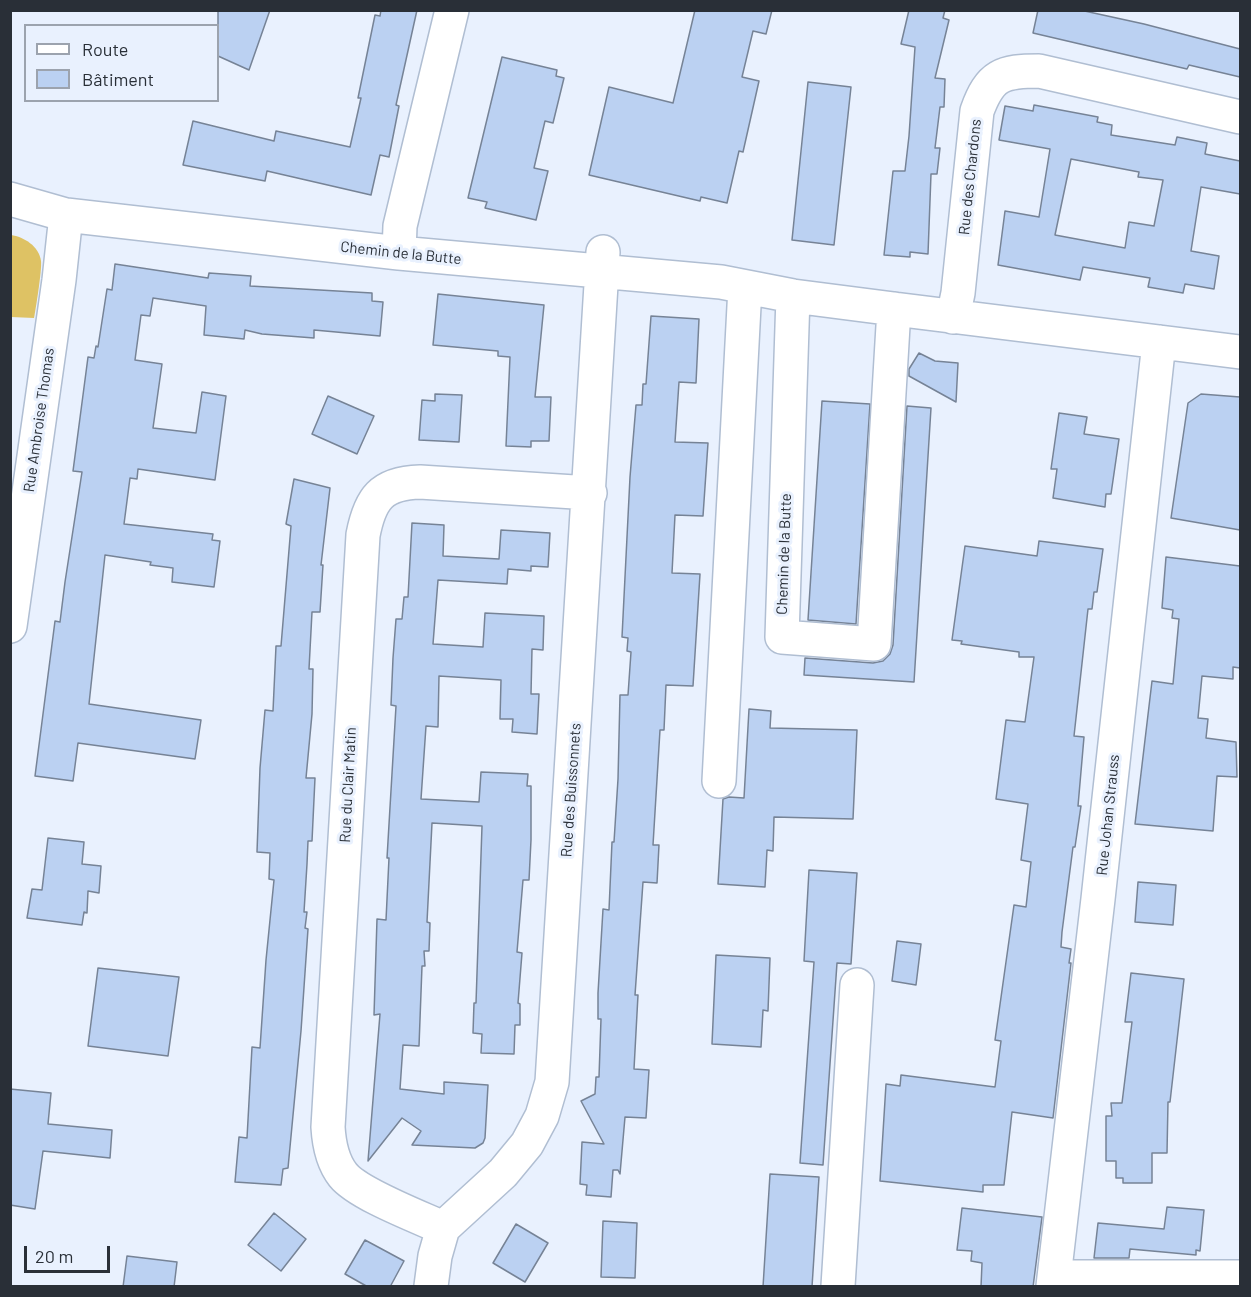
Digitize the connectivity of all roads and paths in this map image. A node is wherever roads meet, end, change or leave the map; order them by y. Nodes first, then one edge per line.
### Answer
1 (452, 10) edge
2 (1240, 117) edge
3 (10, 199) edge
4 (66, 215) junction
5 (399, 253) junction
6 (602, 262) junction
7 (745, 287) junction
8 (793, 296) junction
9 (894, 309) junction
10 (952, 316) junction
11 (1159, 342) junction
12 (1240, 352) edge
13 (590, 493) junction
14 (10, 626) edge
15 (719, 781) dead end
16 (857, 985) dead end
17 (443, 1228) junction
18 (1240, 1277) edge
19 (1054, 1282) edge
20 (431, 1287) edge
21 (838, 1287) edge

1 - 5 street
2 - 10 street, Rue des Chardons
3 - 4 street, Chemin de la Butte
4 - 5 street, Chemin de la Butte
4 - 14 street, Rue Ambroise Thomas
5 - 6 street, Chemin de la Butte
6 - 7 street, Chemin de la Butte
6 - 13 street, Rue des Buissonnets
7 - 8 street, Chemin de la Butte
7 - 15 street
8 - 9 street, Chemin de la Butte
8 - 9 street, Chemin de la Butte
9 - 10 street, Chemin de la Butte
10 - 11 street, Chemin de la Butte
11 - 12 street, Chemin de la Butte
11 - 19 street, Rue Johan Strauss
13 - 17 street, Rue des Buissonnets
13 - 17 street, Rue du Clair Matin
16 - 21 street
17 - 20 street
18 - 19 street

